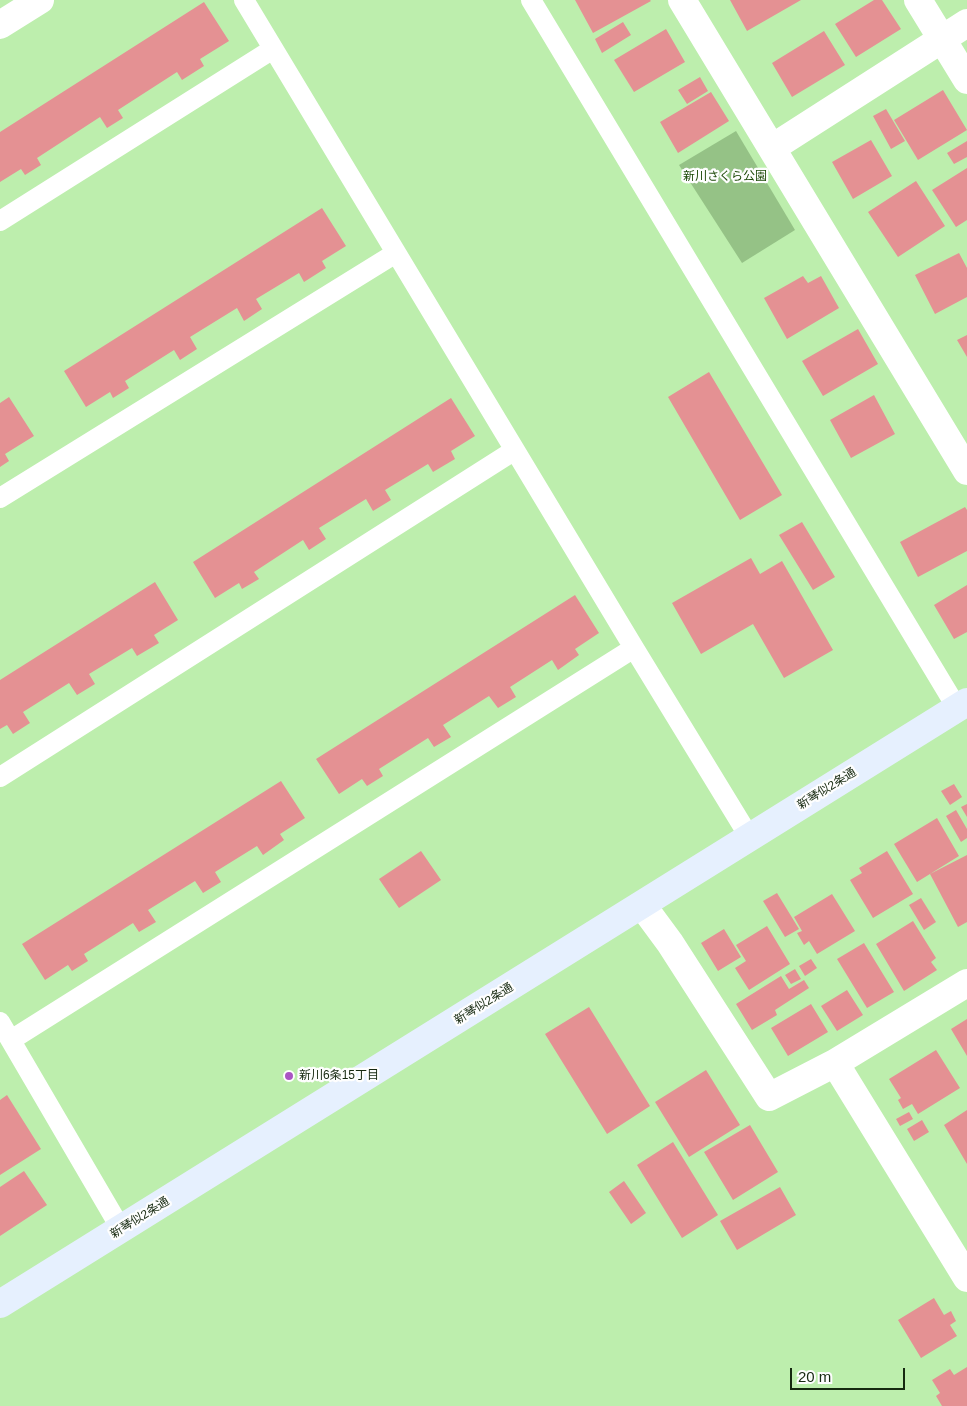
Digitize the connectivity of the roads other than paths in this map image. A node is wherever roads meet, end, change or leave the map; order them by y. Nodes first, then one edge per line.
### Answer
1 (40, 0) edge
2 (244, 0) edge
3 (531, 0) edge
4 (682, 0) edge
5 (918, 0) edge
6 (967, 22) edge
7 (0, 25) edge
8 (942, 39) junction
9 (274, 49) junction
10 (967, 80) edge
11 (772, 148) junction
12 (0, 221) edge
13 (396, 254) junction
14 (515, 450) junction
15 (967, 471) edge
16 (0, 498) edge
17 (634, 648) junction
18 (962, 705) edge
19 (0, 777) edge
20 (750, 838) junction
21 (642, 905) junction
22 (967, 983) edge
23 (0, 1022) edge
24 (11, 1040) junction
25 (835, 1063) junction
26 (122, 1229) junction
27 (967, 1278) edge
28 (0, 1304) edge

1 - 7 street
2 - 9 lane
3 - 18 lane
4 - 11 street
5 - 8 street
6 - 8 street
8 - 10 street
8 - 11 street
9 - 12 lane
9 - 13 lane
11 - 15 street
13 - 14 lane
13 - 16 lane
14 - 17 lane
14 - 19 lane
17 - 20 lane
17 - 24 lane
18 - 20 street, 新琴似2条通
20 - 21 street, 新琴似2条通
21 - 25 street
21 - 26 street, 新琴似2条通
22 - 25 street
23 - 24 lane
24 - 26 lane
25 - 27 street
26 - 28 street, 新琴似2条通

